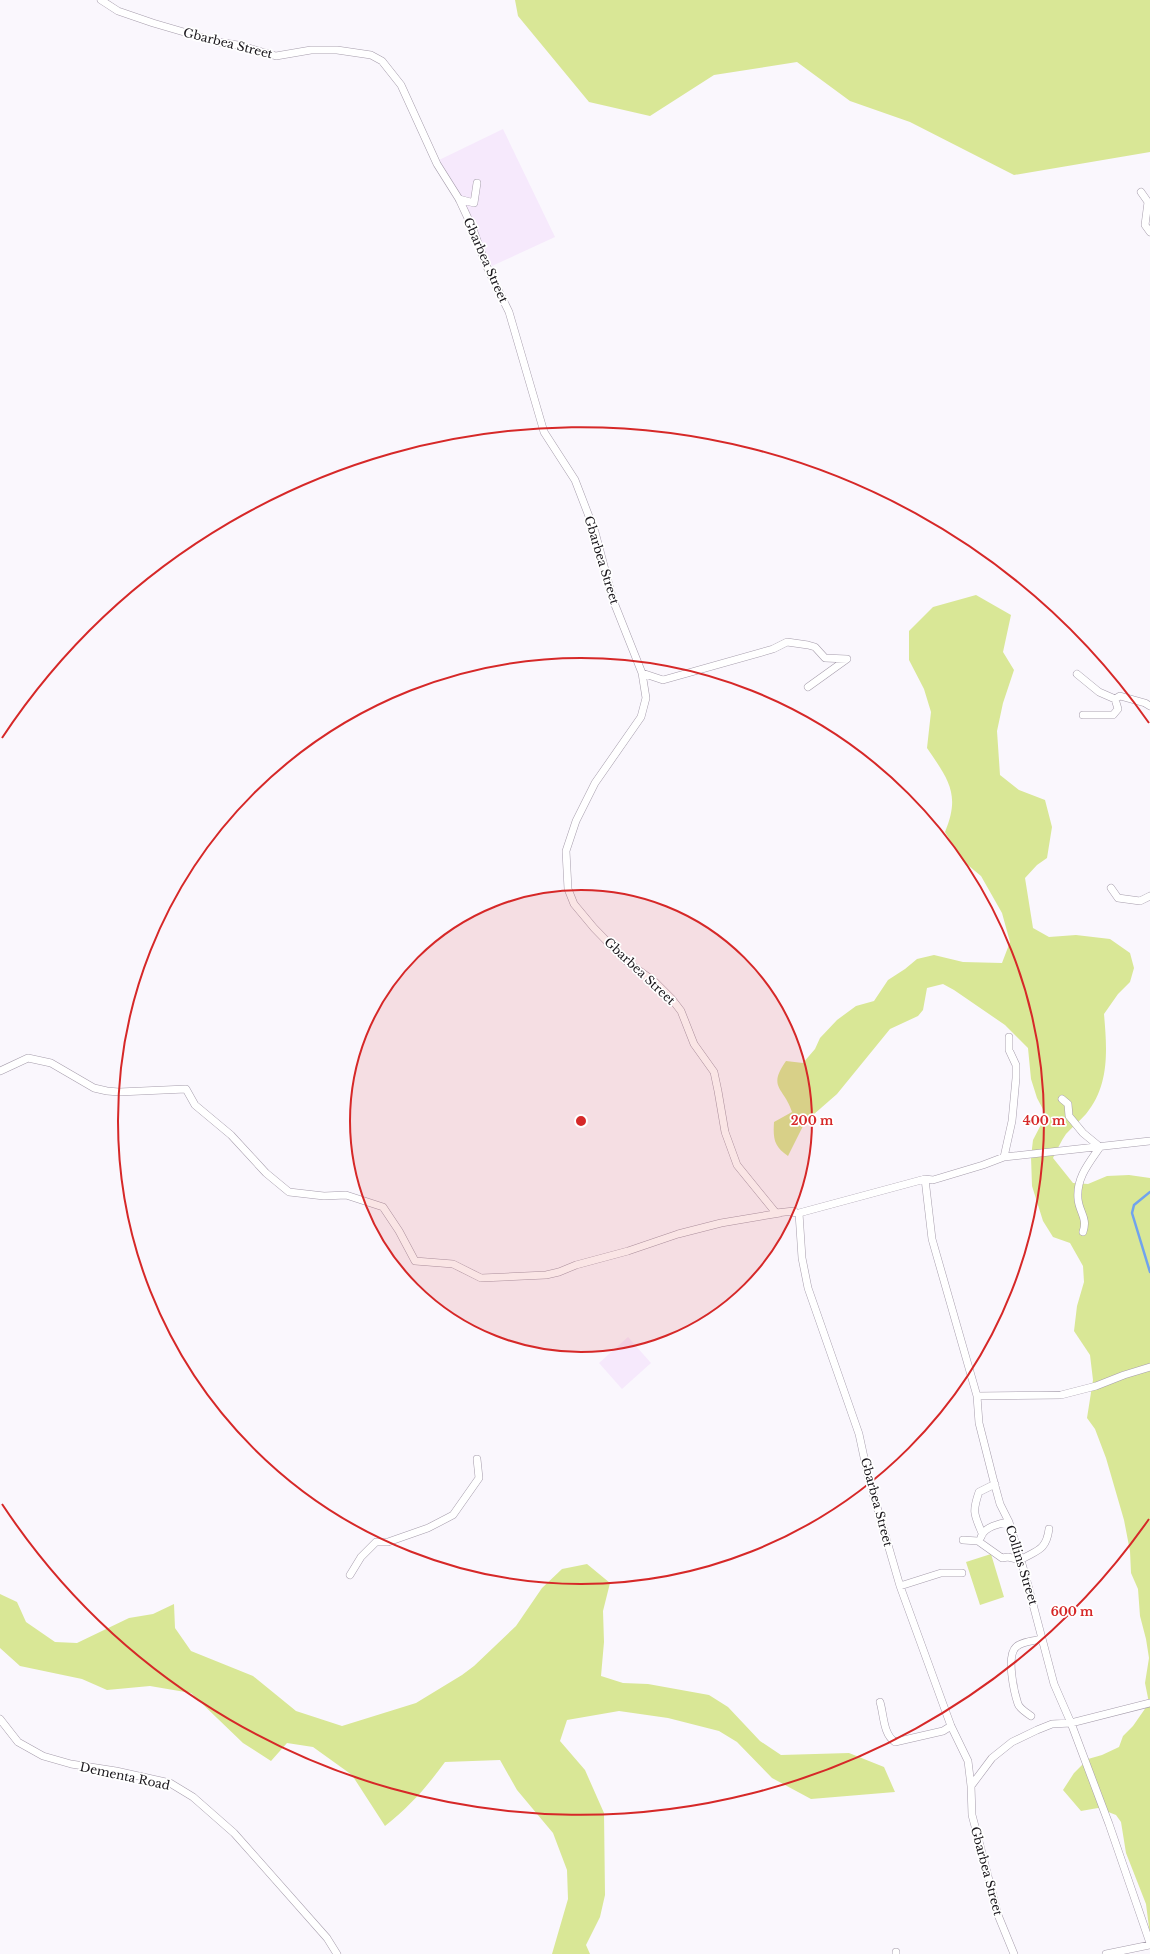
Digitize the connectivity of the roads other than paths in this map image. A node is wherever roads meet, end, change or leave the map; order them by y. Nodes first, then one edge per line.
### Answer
1 (101, 0) edge
2 (478, 183) dead end
3 (1141, 192) dead end
4 (459, 199) junction
5 (1150, 232) edge
6 (642, 673) junction
7 (1077, 674) dead end
8 (808, 687) dead end
9 (1115, 699) junction
10 (1150, 706) edge
11 (1083, 715) dead end
12 (1111, 888) dead end
13 (1150, 896) edge
14 (1009, 1037) dead end
15 (0, 1071) edge
16 (1062, 1099) dead end
17 (1150, 1141) edge
18 (1100, 1147) junction
19 (1004, 1157) junction
20 (925, 1179) junction
21 (796, 1212) junction
22 (1083, 1232) dead end
23 (1150, 1367) edge
24 (977, 1396) junction
25 (477, 1459) dead end
26 (995, 1484) junction
27 (1009, 1522) junction
28 (1049, 1529) dead end
29 (982, 1533) junction
30 (963, 1540) dead end
31 (978, 1541) junction
32 (1020, 1560) junction
33 (962, 1573) dead end
34 (350, 1575) dead end
35 (900, 1586) junction
36 (1042, 1639) junction
37 (880, 1702) dead end
38 (1150, 1703) edge
39 (1032, 1716) dead end
40 (0, 1719) edge
41 (1071, 1722) junction
42 (951, 1726) junction
43 (971, 1786) junction
44 (1150, 1944) edge
45 (337, 1954) edge
46 (1014, 1954) edge
47 (1106, 1954) edge

1 - 4 street, Gbarbea Street
2 - 4 street
3 - 5 street
4 - 6 street, Gbarbea Street
6 - 8 street
6 - 21 street, Gbarbea Street
7 - 9 street
9 - 10 street
9 - 11 street
12 - 13 street
14 - 19 street
15 - 21 street
16 - 18 street
17 - 18 street
18 - 19 street
18 - 22 street
19 - 20 street
20 - 21 street
20 - 24 street, Collins Street
21 - 35 street, Gbarbea Street
23 - 24 street
24 - 26 street, Collins Street
25 - 34 street
26 - 27 street, Collins Street
26 - 29 street
27 - 29 street
27 - 32 street, Collins Street
28 - 32 street
29 - 31 street
30 - 31 street
31 - 32 street
32 - 36 street, Collins Street
33 - 35 street
35 - 42 street, Gbarbea Street
36 - 39 street
36 - 41 street, Collins Street
37 - 42 street
38 - 41 street
40 - 45 street, Dementa Road
41 - 43 street
41 - 44 street, Collins Street
42 - 43 street, Gbarbea Street
43 - 46 street, Gbarbea Street
44 - 47 street

